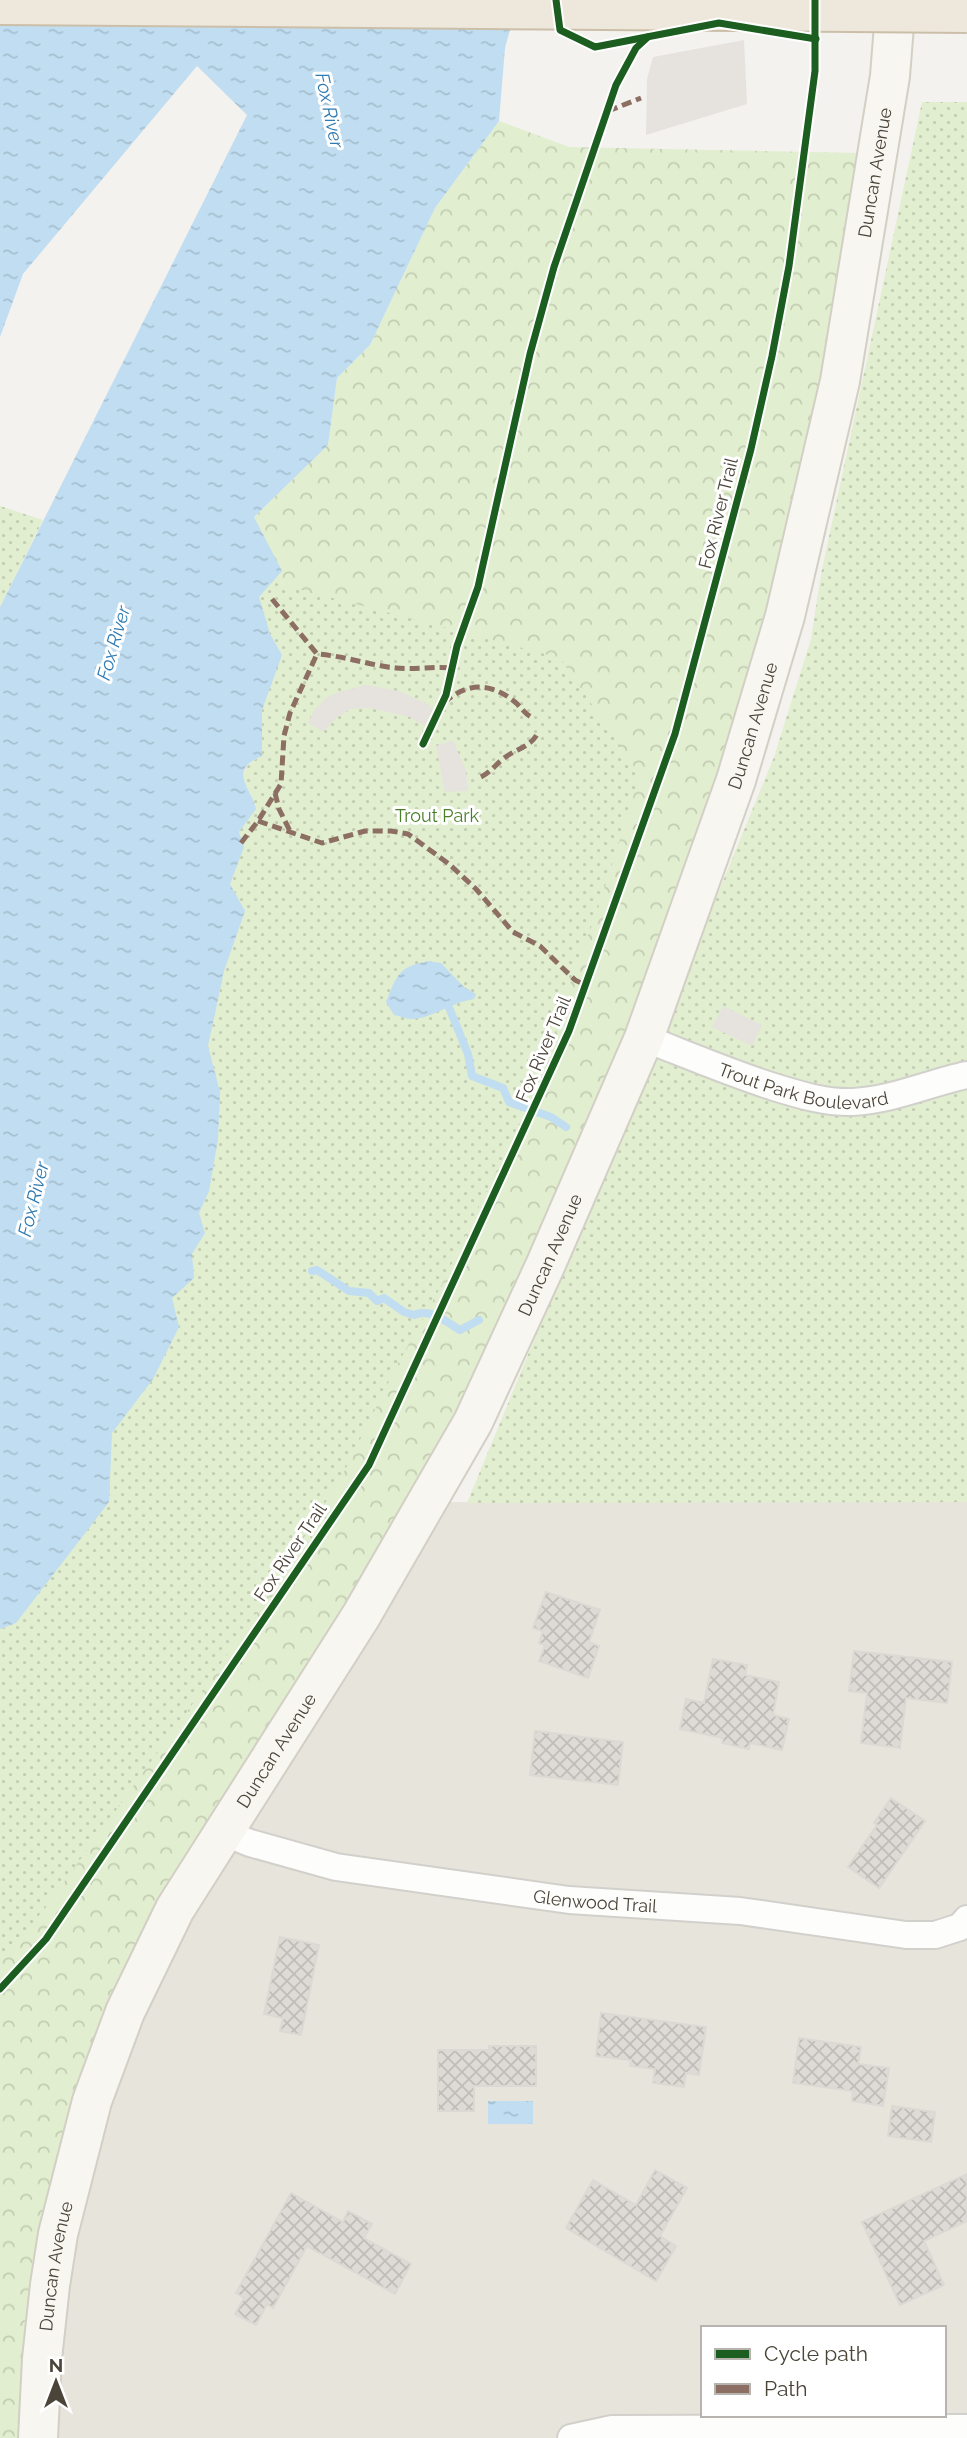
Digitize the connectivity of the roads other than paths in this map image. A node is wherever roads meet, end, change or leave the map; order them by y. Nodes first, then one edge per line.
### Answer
1 (896, 0) edge
2 (0, 5) edge
3 (967, 13) edge
4 (644, 1038) junction
5 (967, 1075) edge
6 (223, 1832) junction
7 (967, 1919) edge
8 (967, 2428) edge
9 (918, 2433) edge
10 (38, 2438) edge
11 (571, 2438) edge

1 - 4 street, Duncan Avenue
2 - 3 highway, bridge
4 - 5 street, Trout Park Boulevard
4 - 6 street, Duncan Avenue
6 - 7 street, Glenwood Trail
6 - 10 street, Duncan Avenue
8 - 9 street
9 - 11 street

